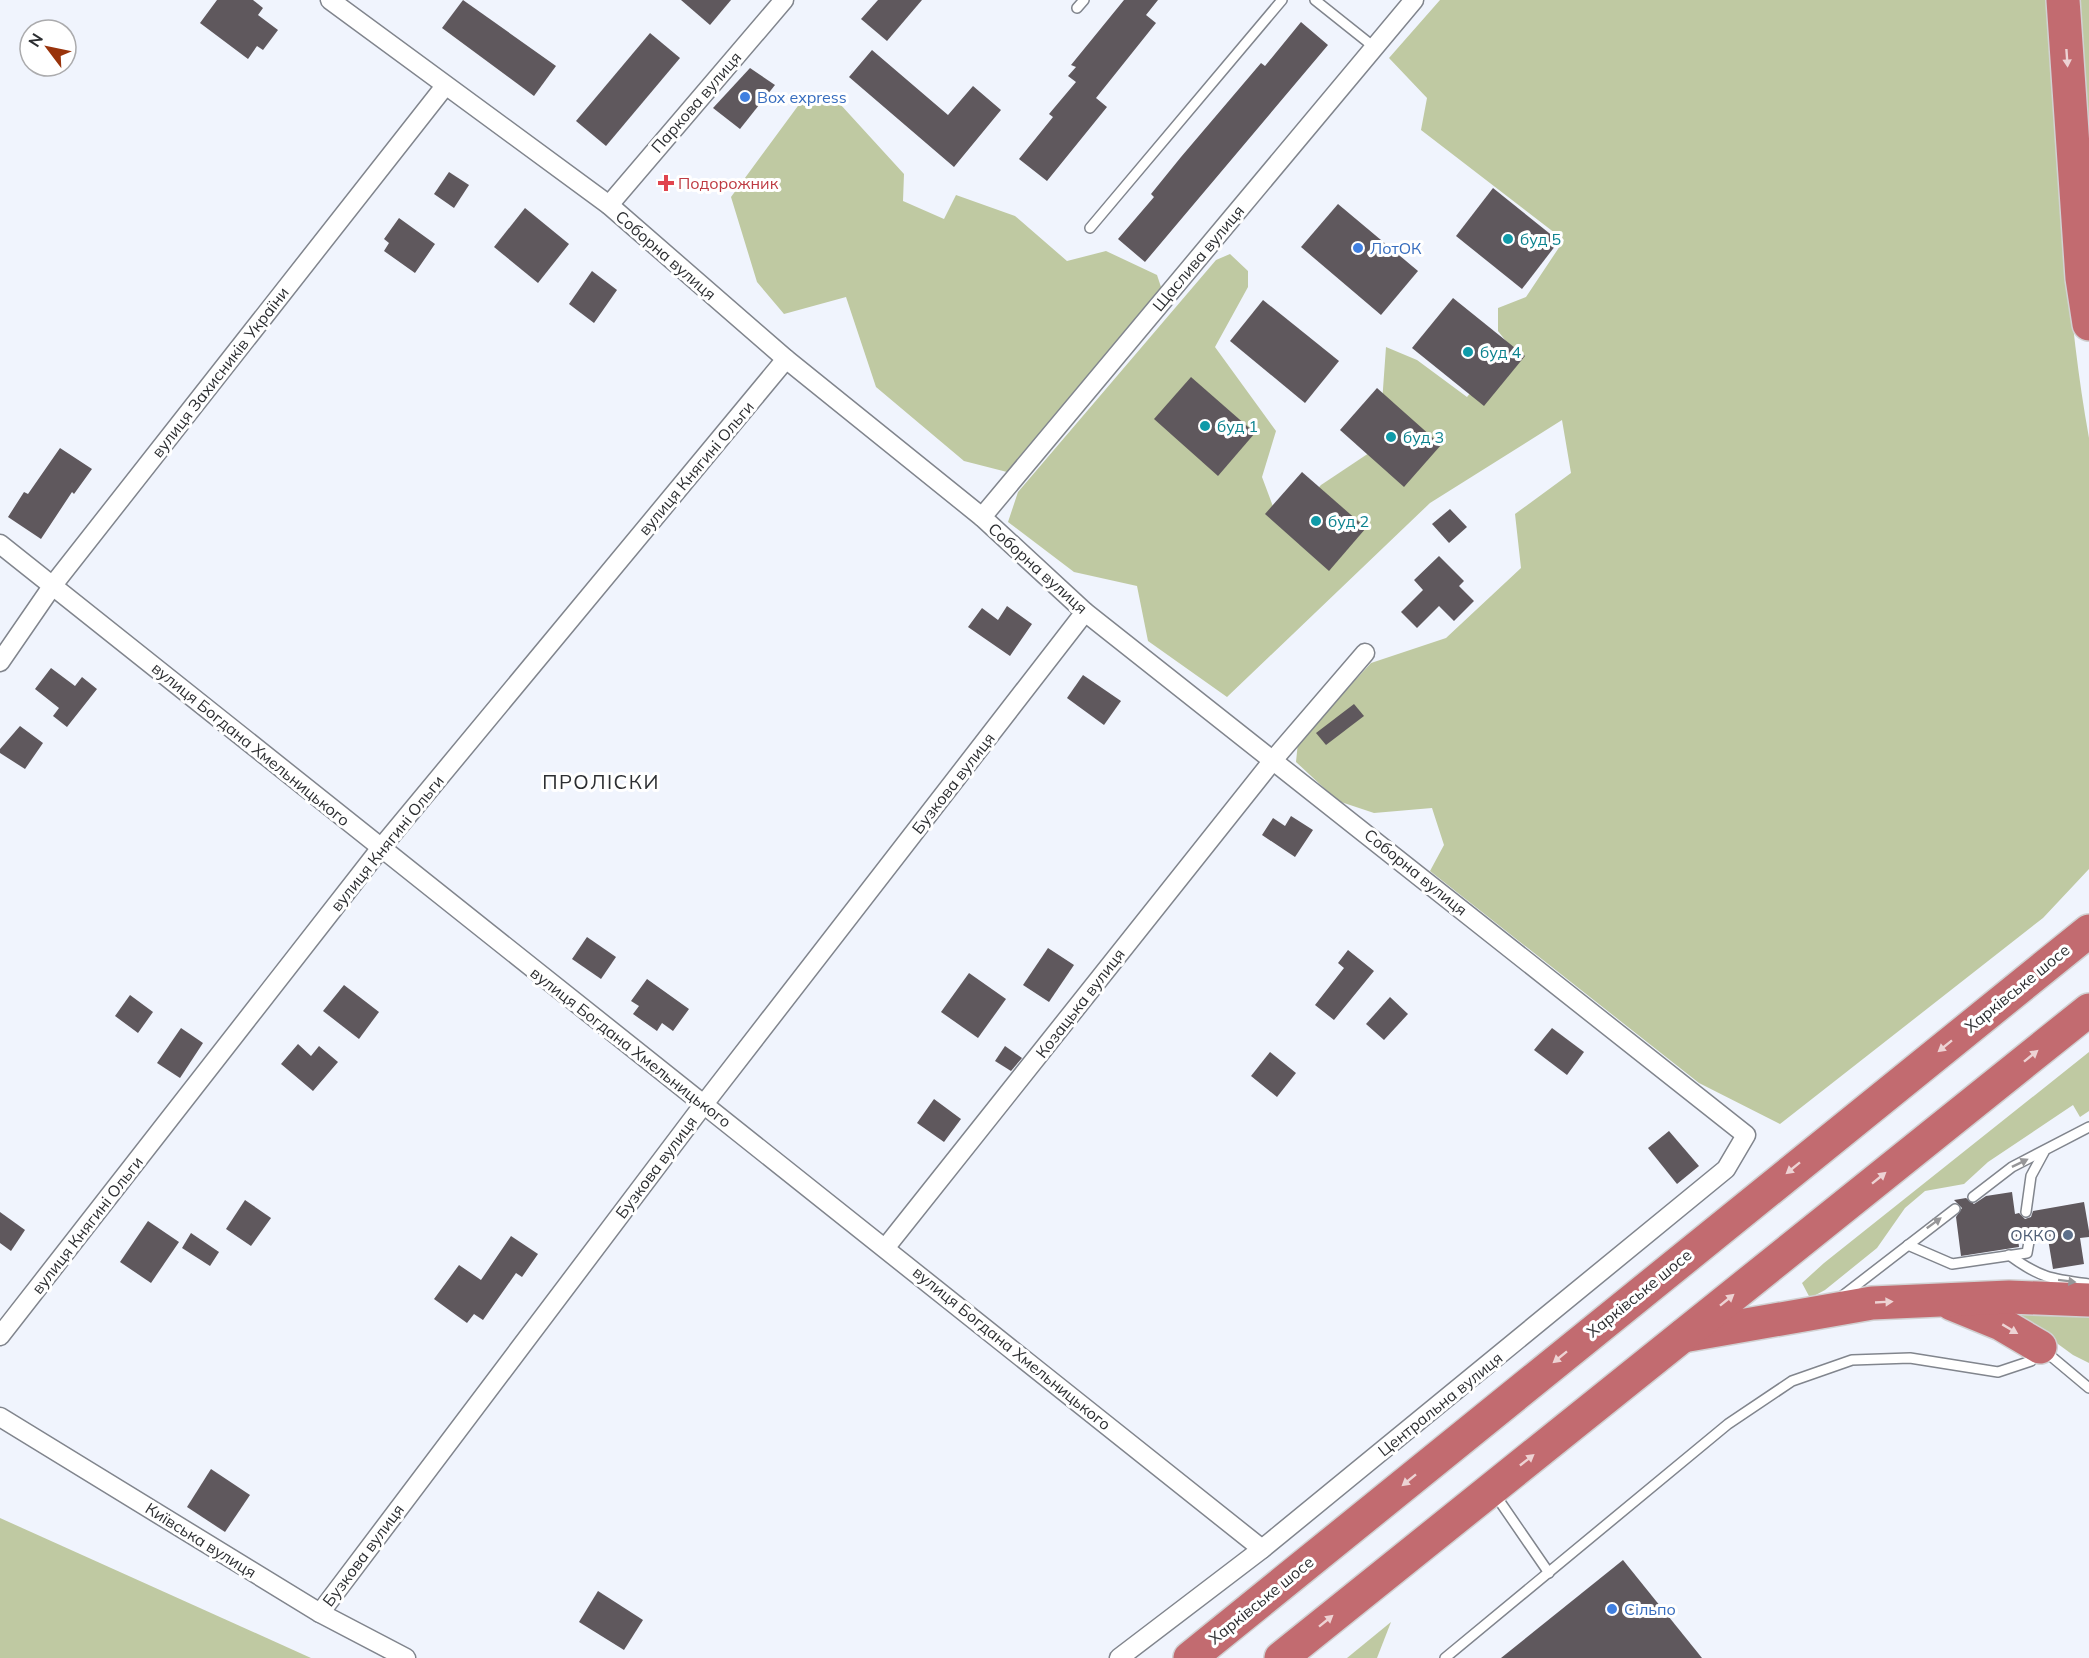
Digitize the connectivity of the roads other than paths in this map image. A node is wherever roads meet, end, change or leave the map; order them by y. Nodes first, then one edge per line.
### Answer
1 (330, 0) edge
2 (784, 0) edge
3 (1084, 0) edge
4 (1282, 0) edge
5 (1315, 0) edge
6 (1414, 0) edge
7 (2063, 0) edge
8 (1077, 8) dead end
9 (1374, 47) junction
10 (445, 86) junction
11 (609, 205) junction
12 (1090, 228) dead end
13 (2089, 324) edge
14 (786, 359) junction
15 (982, 516) junction
16 (0, 544) edge
17 (53, 585) junction
18 (1085, 612) junction
19 (1365, 652) dead end
20 (0, 662) edge
21 (1274, 759) junction
22 (380, 849) junction
23 (2089, 907) edge
24 (2089, 931) edge
25 (2052, 960) junction
26 (2089, 1010) edge
27 (704, 1104) junction
28 (2089, 1127) edge
29 (1746, 1135) joint
30 (2044, 1152) junction
31 (1973, 1197) dead end
32 (1955, 1209) dead end
33 (2026, 1212) dead end
34 (2030, 1236) dead end
35 (1908, 1245) junction
36 (886, 1247) junction
37 (2009, 1255) junction
38 (2089, 1284) edge
39 (1939, 1299) junction
40 (2089, 1300) edge
41 (1823, 1312) junction
42 (0, 1336) edge
43 (1681, 1337) junction
44 (2040, 1347) junction
45 (2085, 1382) edge
46 (2089, 1389) edge
47 (0, 1417) edge
48 (1491, 1488) junction
49 (1262, 1549) junction
50 (1549, 1573) junction
51 (320, 1613) junction
52 (406, 1658) edge
53 (1119, 1658) edge
54 (1190, 1658) edge
55 (1281, 1658) edge
56 (1445, 1658) edge

1 - 10 street, Соборна вулиця
2 - 11 street, Паркова вулиця
3 - 8 lane
4 - 12 lane
5 - 9 lane
6 - 9 street, Щаслива вулиця
7 -> 13 highway
9 - 15 street, Щаслива вулиця
10 - 11 street, Соборна вулиця
10 - 17 street, вулиця Захисників України
11 - 14 street, Соборна вулиця
14 - 15 street, Соборна вулиця
14 - 22 street, вулиця Княгині Ольги
15 - 18 street, Соборна вулиця
16 - 17 street, вулиця Богдана Хмельницького
17 - 20 street, вулиця Захисників України
17 - 22 street, вулиця Богдана Хмельницького
18 - 21 street, Соборна вулиця
18 - 27 street, Бузкова вулиця
19 - 21 street, Козацька вулиця
21 - 29 street, Соборна вулиця
21 - 36 street, Козацька вулиця
22 - 27 street, вулиця Богдана Хмельницького
22 - 42 street, вулиця Княгині Ольги
23 - 25 highway
24 - 25 highway, Харківське шосе
25 -> 54 highway, Харківське шосе
43 -> 26 highway
27 - 36 street, вулиця Богдана Хмельницького
27 - 51 street, Бузкова вулиця
28 - 30 lane
29 - 49 street, Центральна вулиця
31 -> 30 lane
30 - 33 lane
35 -> 32 lane
34 - 37 lane
35 - 37 lane
35 - 41 lane
36 - 49 street, вулиця Богдана Хмельницького
37 -> 38 lane
39 - 40 highway
41 -> 39 highway
39 -> 44 highway
41 - 43 highway
48 -> 43 highway
44 - 45 lane
44 - 50 lane
45 - 46 lane
47 - 51 street, Київська вулиця
48 - 50 lane
55 -> 48 highway
49 - 53 street, Центральна вулиця
50 - 56 lane
51 - 52 street, Київська вулиця

